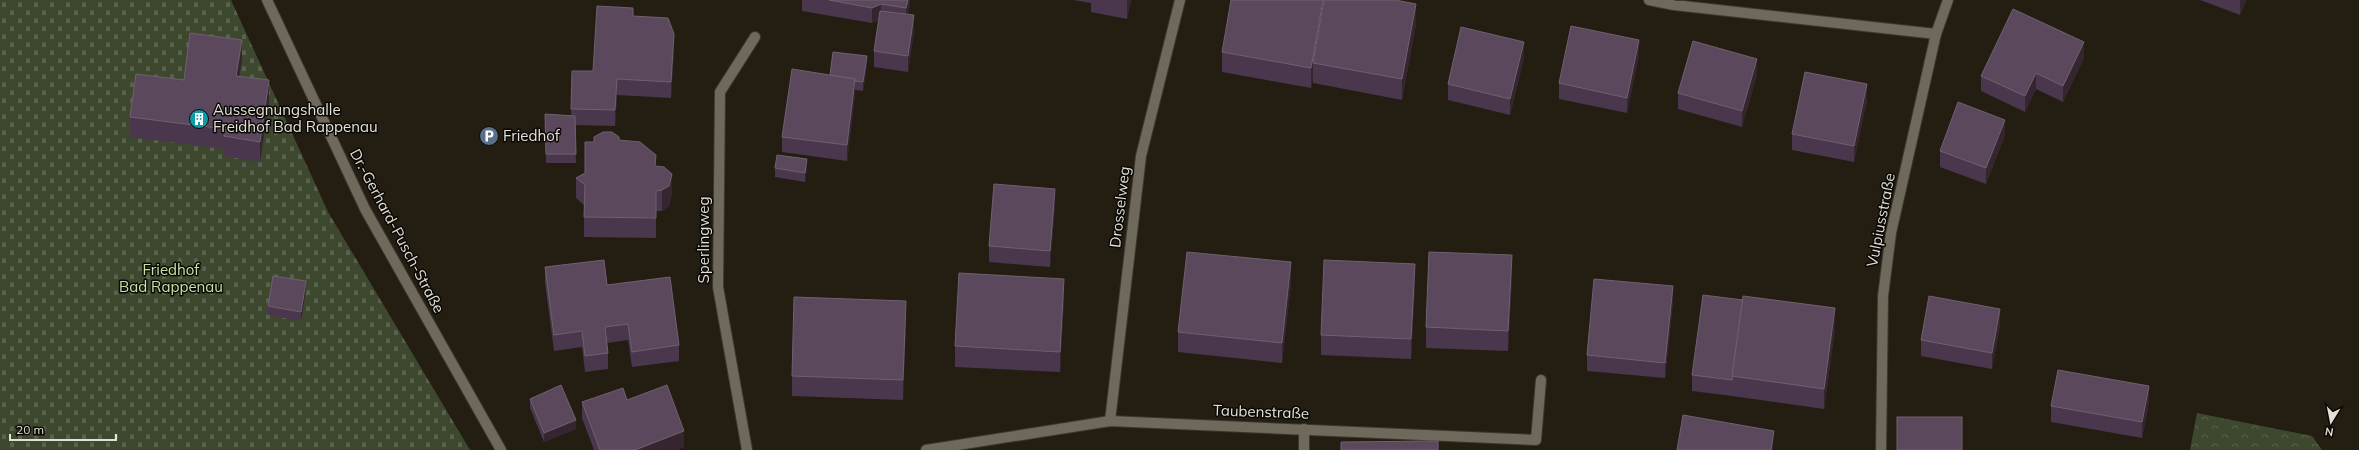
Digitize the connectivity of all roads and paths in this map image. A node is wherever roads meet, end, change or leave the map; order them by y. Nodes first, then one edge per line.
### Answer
1 (267, 0) edge
2 (1180, 0) edge
3 (1648, 0) edge
4 (1948, 0) edge
5 (1936, 34) junction
6 (755, 37) dead end
7 (1542, 380) dead end
8 (1110, 421) junction
9 (1304, 429) junction
10 (501, 450) edge
11 (747, 450) edge
12 (931, 450) edge
13 (1304, 450) edge
14 (1881, 450) edge

1 - 10 street, Dr.-Gerhard-Pusch-Straße
2 - 8 street, Drosselweg
3 - 5 street
4 - 5 street, Vulpiusstraße
5 - 14 street, Vulpiusstraße
6 - 11 street, Sperlingweg
7 - 9 street, Taubenstraße
8 - 9 street, Taubenstraße
8 - 12 street, Taubenstraße
9 - 13 street

